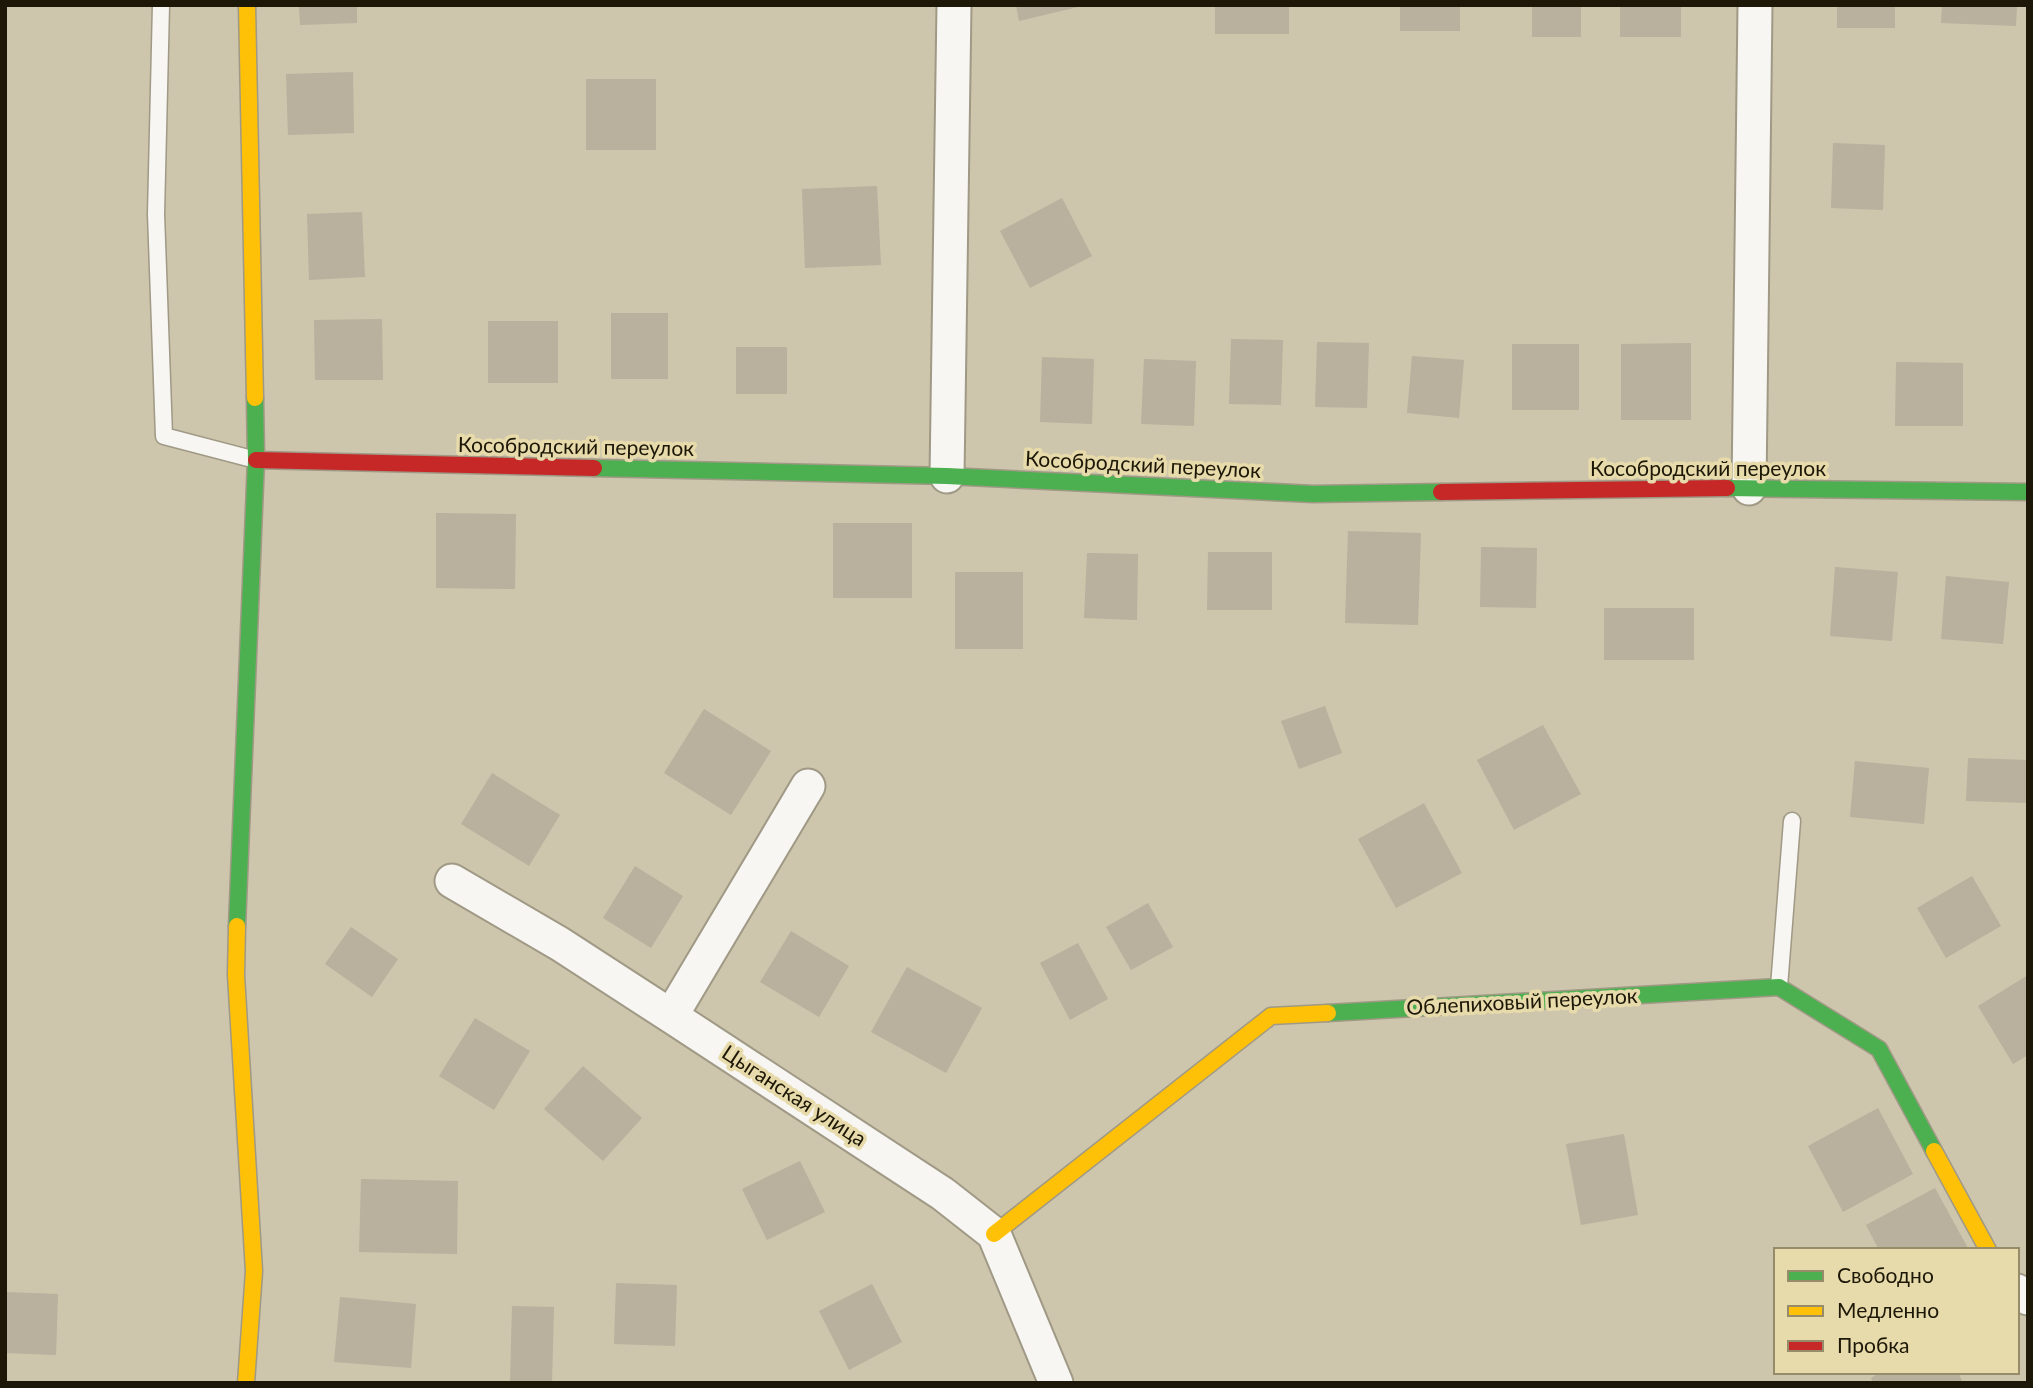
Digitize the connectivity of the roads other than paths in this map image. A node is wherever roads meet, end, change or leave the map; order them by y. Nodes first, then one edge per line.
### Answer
1 (161, 5) edge
2 (247, 5) edge
3 (954, 5) edge
4 (1755, 5) edge
5 (256, 460) junction
6 (947, 476) junction
7 (1749, 488) junction
8 (2028, 492) edge
9 (808, 786) dead end
10 (1792, 821) dead end
11 (453, 881) dead end
12 (1779, 987) junction
13 (671, 1016) junction
14 (994, 1234) junction
15 (1987, 1248) edge
16 (246, 1383) edge
17 (1056, 1383) edge

1 - 5 lane
2 - 5 street
3 - 6 street
4 - 7 street
5 - 6 street, Кособродский переулок
5 - 16 street
6 - 7 street, Кособродский переулок
7 - 8 street, Кособродский переулок
9 - 13 street
10 - 12 lane
11 - 13 street, Цыганская улица
12 - 14 street, Облепиховый переулок
12 - 15 street
13 - 14 street, Цыганская улица
14 - 17 street, Цыганская улица

